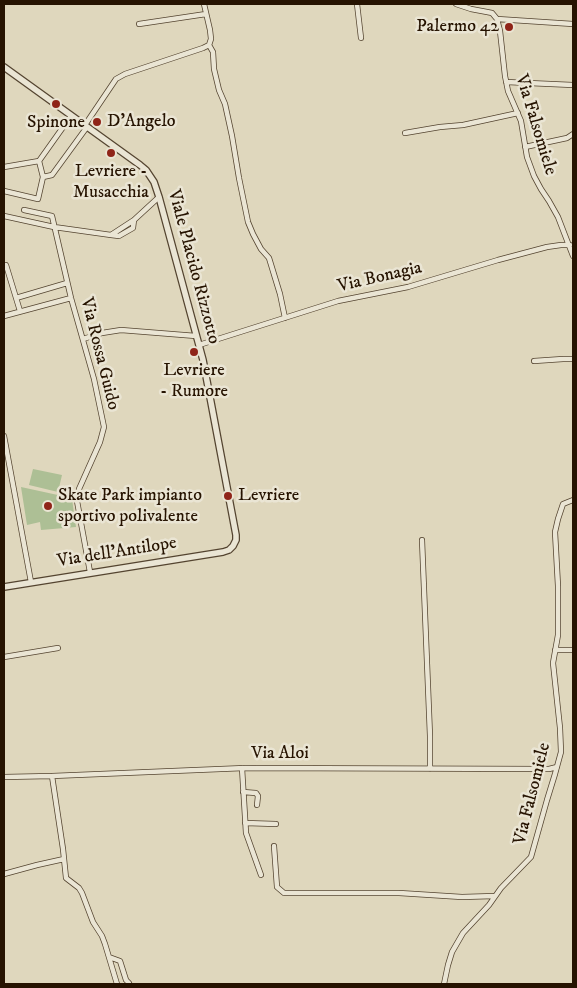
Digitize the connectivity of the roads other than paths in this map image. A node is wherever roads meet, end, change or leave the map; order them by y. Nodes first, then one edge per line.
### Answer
1 (204, 4) edge
2 (357, 4) edge
3 (456, 4) edge
4 (482, 4) edge
5 (482, 10) junction
6 (206, 14) junction
7 (497, 19) junction
8 (140, 24) dead end
9 (573, 24) edge
10 (361, 38) dead end
11 (210, 45) junction
12 (4, 67) edge
13 (506, 82) junction
14 (573, 85) edge
15 (518, 113) junction
16 (71, 116) junction
17 (86, 126) junction
18 (405, 133) dead end
19 (573, 134) edge
20 (525, 147) junction
21 (39, 161) junction
22 (4, 167) edge
23 (43, 177) junction
24 (4, 191) edge
25 (160, 197) junction
26 (24, 210) dead end
27 (4, 216) edge
28 (54, 227) junction
29 (570, 245) junction
30 (573, 256) edge
31 (5, 265) edge
32 (6, 273) edge
33 (67, 283) junction
34 (16, 298) junction
35 (71, 298) junction
36 (20, 311) junction
37 (4, 316) edge
38 (285, 318) junction
39 (196, 336) junction
40 (83, 340) junction
41 (199, 345) junction
42 (573, 359) edge
43 (534, 361) dead end
44 (4, 436) edge
45 (10, 470) junction
46 (4, 472) edge
47 (573, 500) edge
48 (422, 540) dead end
49 (233, 546) joint
50 (90, 572) junction
51 (31, 582) junction
52 (4, 587) edge
53 (58, 648) dead end
54 (554, 650) junction
55 (573, 650) edge
56 (4, 657) edge
57 (242, 768) junction
58 (430, 768) junction
59 (557, 768) junction
60 (52, 776) junction
61 (4, 777) edge
62 (243, 792) junction
63 (257, 805) dead end
64 (245, 823) junction
65 (276, 824) dead end
66 (274, 846) dead end
67 (64, 859) junction
68 (4, 874) edge
69 (261, 876) dead end
70 (495, 896) junction
71 (109, 957) junction
72 (129, 983) dead end
73 (117, 984) edge
74 (444, 984) edge

1 - 6 street
2 - 10 street
3 - 5 street
4 - 5 street
5 - 7 street
6 - 8 street
6 - 11 street
7 - 9 street
7 - 13 street, Via Falsomiele
11 - 17 street
11 - 38 street
12 - 16 street, Viale Placido Rizzotto
13 - 14 street
13 - 15 street, Via Falsomiele
15 - 18 street
15 - 20 street, Via Falsomiele
16 - 17 street, Viale Placido Rizzotto
16 - 21 street
17 - 23 street
17 - 25 street, Viale Placido Rizzotto
19 - 20 street
20 - 29 street, Via Falsomiele
21 - 22 street
21 - 23 street
23 - 24 street
25 - 28 street
25 - 39 street, Viale Placido Rizzotto
26 - 28 street
27 - 28 street
28 - 33 street, Via Rossa Guido
29 - 30 street, Via Falsomiele
29 - 38 street, Via Bonagia
31 - 32 street
32 - 34 street
33 - 34 street
33 - 35 street, Via Rossa Guido
34 - 36 street
35 - 36 street
35 - 40 street, Via Rossa Guido
36 - 37 street
38 - 41 street, Via Bonagia
39 - 40 street
39 - 41 street, Viale Placido Rizzotto
40 - 50 street, Via Rossa Guido
41 - 49 street, Viale Placido Rizzotto
42 - 43 street
44 - 45 street
45 - 46 street
45 - 51 street
47 - 54 street, Via Falsomiele
48 - 58 street
49 - 50 street, Via dell'Antilope
50 - 51 street, Via dell'Antilope
51 - 52 street, Via dell'Antilope
53 - 56 street
54 - 55 street
54 - 59 street, Via Falsomiele
57 - 58 street, Via Aloi
57 - 60 street, Via Aloi
57 - 62 street
58 - 59 street, Via Aloi
59 - 70 street, Via Falsomiele
60 - 61 street, Via Aloi
60 - 67 street
62 - 63 street
62 - 64 street
64 - 65 street
64 - 69 street
66 - 70 street
67 - 68 street
67 - 71 street
70 - 74 street, Via Falsomiele
71 - 72 street
71 - 73 street

